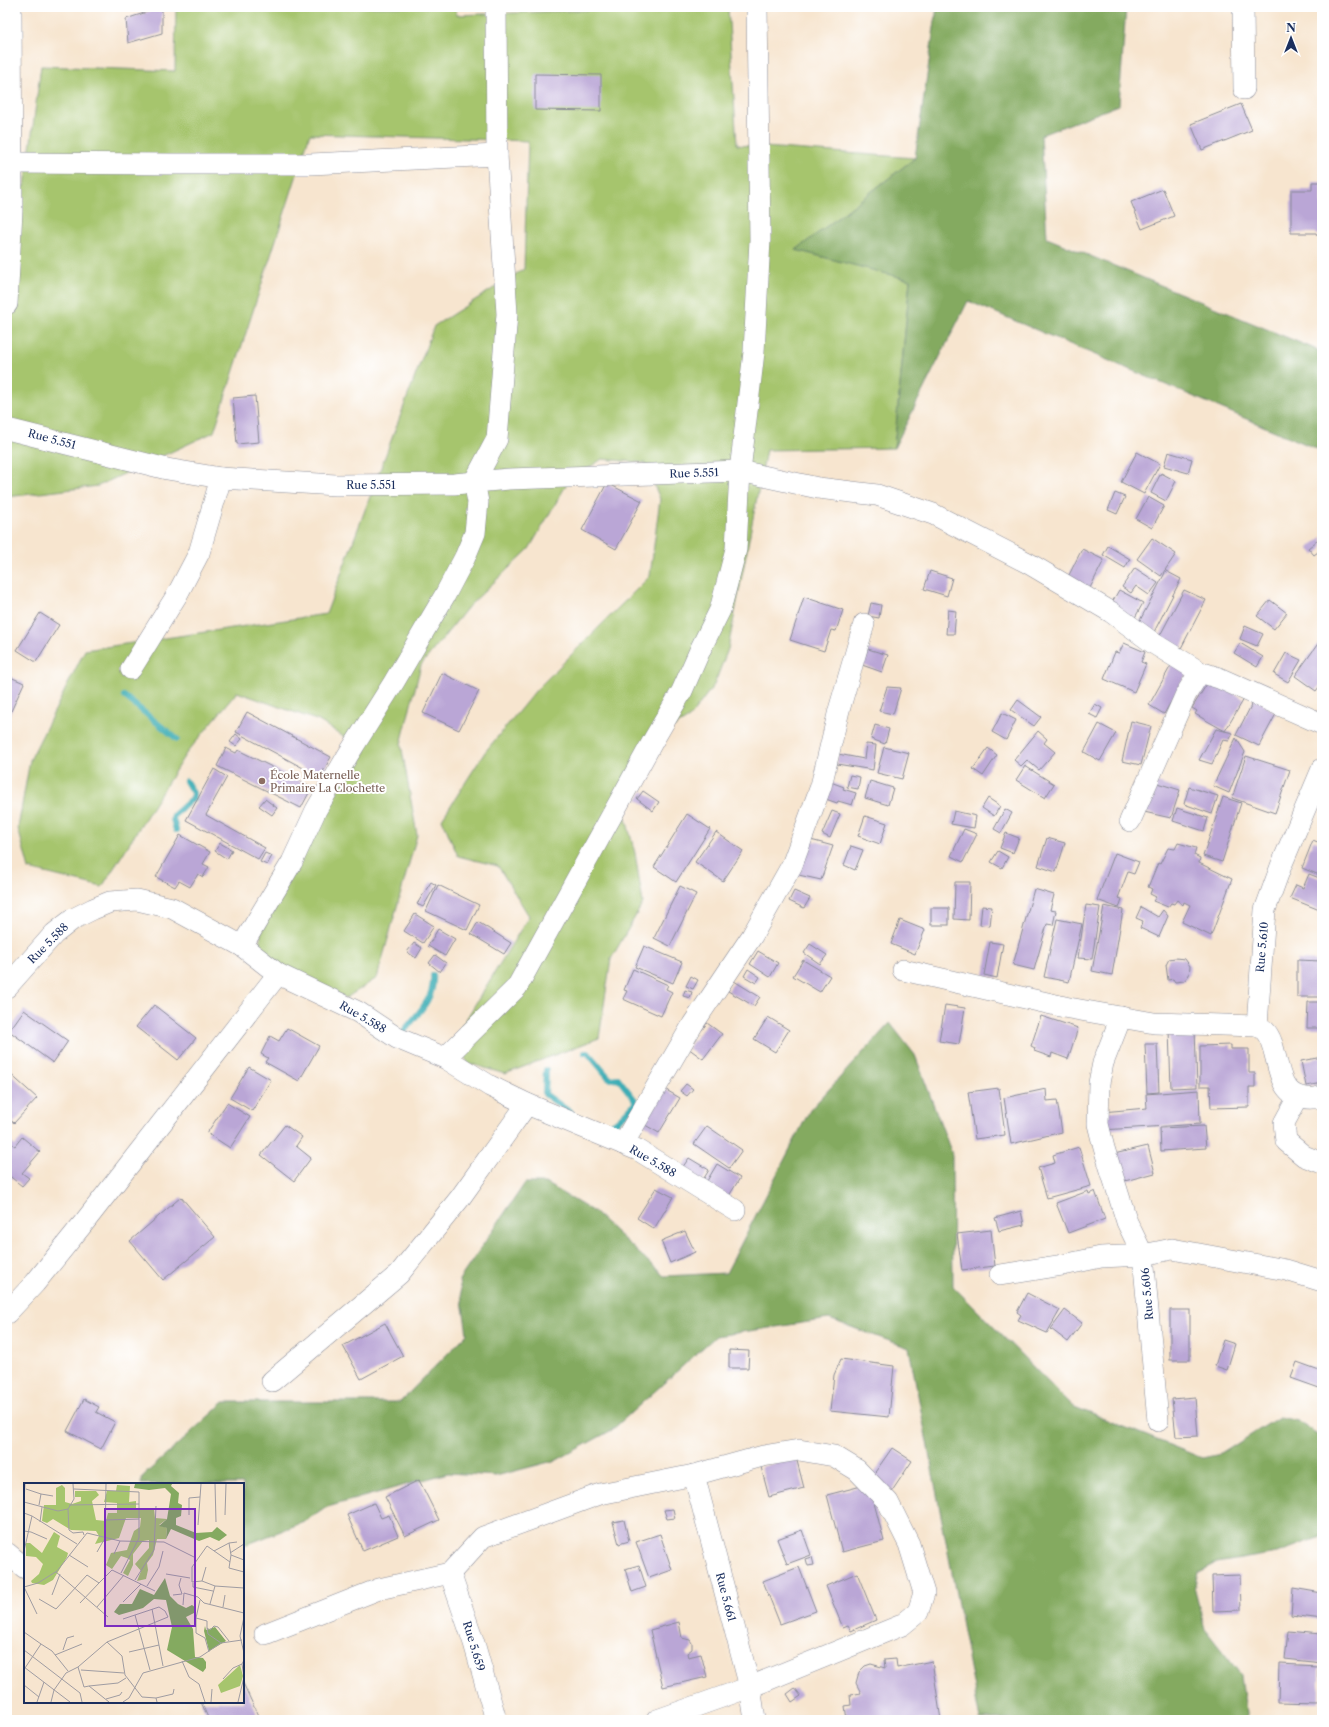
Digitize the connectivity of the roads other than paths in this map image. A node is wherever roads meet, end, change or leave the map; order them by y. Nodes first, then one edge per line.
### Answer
1 (12, 7) edge
2 (496, 7) edge
3 (757, 7) edge
4 (1243, 7) edge
5 (1244, 89) dead end
6 (497, 155) junction
7 (13, 163) junction
8 (7, 304) edge
9 (7, 429) edge
10 (740, 471) junction
11 (221, 478) junction
12 (474, 482) junction
13 (864, 624) dead end
14 (131, 669) dead end
15 (1200, 672) junction
16 (1322, 724) edge
17 (1322, 769) edge
18 (1130, 821) dead end
19 (242, 946) junction
20 (903, 970) dead end
21 (278, 974) junction
22 (7, 987) edge
23 (1121, 1017) junction
24 (1257, 1026) junction
25 (445, 1058) junction
26 (1322, 1096) edge
27 (1298, 1097) junction
28 (527, 1104) junction
29 (623, 1144) junction
30 (1322, 1163) edge
31 (735, 1210) dead end
32 (1143, 1255) junction
33 (1000, 1275) dead end
34 (1322, 1281) edge
35 (7, 1313) edge
36 (272, 1381) dead end
37 (1158, 1421) dead end
38 (694, 1475) junction
39 (7, 1552) edge
40 (24, 1567) edge
41 (450, 1573) junction
42 (265, 1634) dead end
43 (750, 1687) junction
44 (496, 1720) edge
45 (657, 1720) edge
46 (755, 1720) edge

1 - 7 street
2 - 6 street
3 - 10 street
4 - 5 street
6 - 7 street
6 - 12 street
7 - 8 street
9 - 11 street, Rue 5.551
10 - 12 street, Rue 5.551
10 - 15 street, Rue 5.551
10 - 25 street
11 - 12 street, Rue 5.551
11 - 14 street
12 - 19 street
13 - 29 street
15 - 16 street, Rue 5.551
15 - 18 street
17 - 24 street, Rue 5.610
19 - 21 street, Rue 5.588
19 - 22 street, Rue 5.588
20 - 23 street
21 - 25 street, Rue 5.588
21 - 35 street
23 - 24 street
23 - 32 street
24 - 27 street
25 - 28 street, Rue 5.588
26 - 27 street
27 - 30 street
28 - 29 street, Rue 5.588
28 - 36 street
29 - 31 street, Rue 5.588
32 - 33 street
32 - 34 street, Rue 5.606
32 - 37 street, Rue 5.606
38 - 41 street
38 - 43 street, Rue 5.661
38 - 43 street
39 - 40 street
41 - 42 street
41 - 44 street, Rue 5.659
43 - 45 street
43 - 46 street, Rue 5.661

